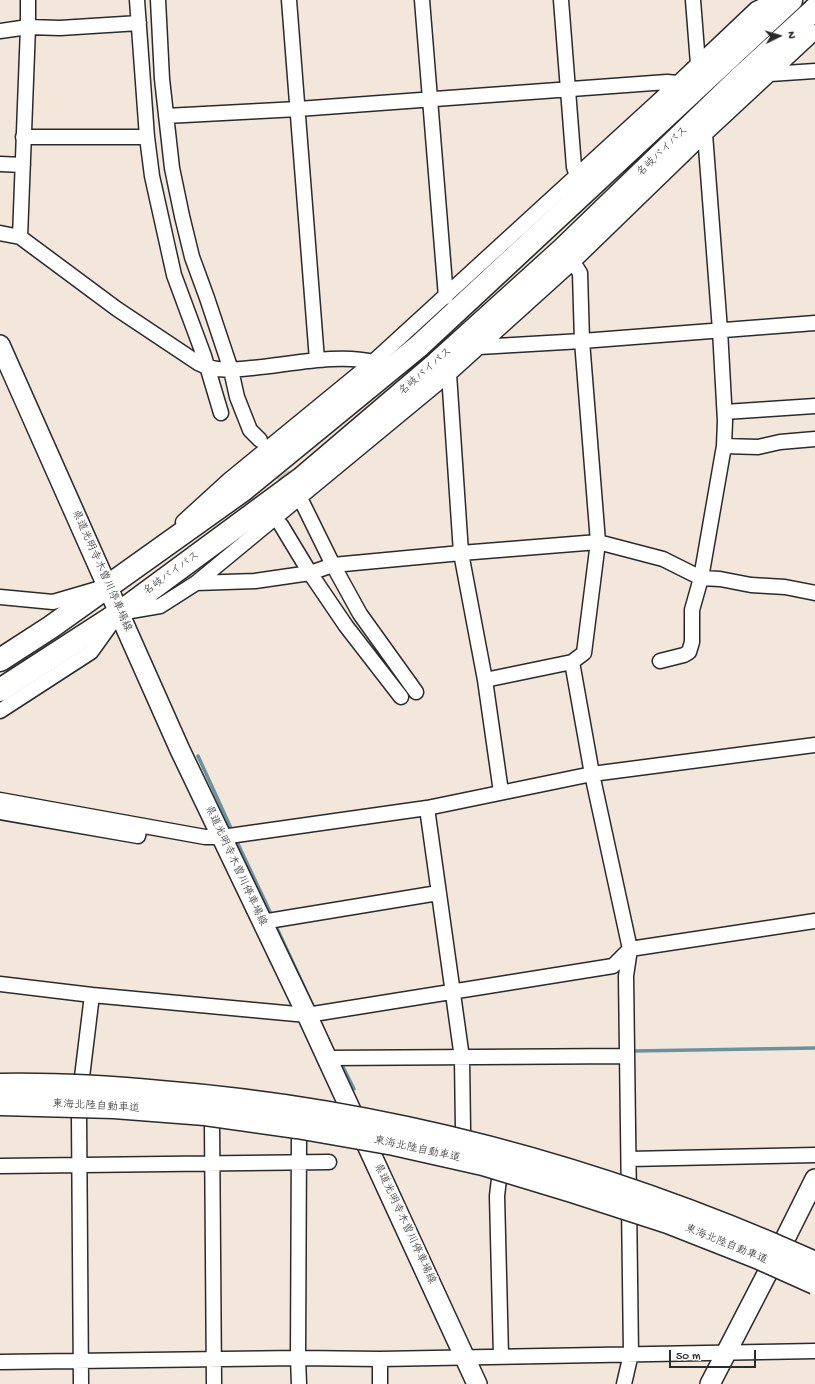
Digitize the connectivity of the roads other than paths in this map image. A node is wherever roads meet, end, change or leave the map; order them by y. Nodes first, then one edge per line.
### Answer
1 (28, 0) edge
2 (137, 0) edge
3 (158, 0) edge
4 (289, 0) edge
5 (422, 0) edge
6 (562, 0) edge
7 (693, 0) edge
8 (775, 0) edge
9 (791, 0) edge
10 (815, 9) edge
11 (139, 23) junction
12 (28, 27) junction
13 (0, 31) edge
14 (815, 32) edge
15 (698, 64) junction
16 (815, 71) edge
17 (770, 74) junction
18 (678, 83) junction
19 (568, 89) junction
20 (430, 100) junction
21 (298, 109) junction
22 (166, 116) junction
23 (705, 134) junction
24 (23, 137) junction
25 (146, 137) junction
26 (0, 164) edge
27 (23, 165) junction
28 (577, 176) junction
29 (0, 233) edge
30 (20, 237) junction
31 (573, 262) junction
32 (446, 297) junction
33 (815, 323) edge
34 (720, 330) junction
35 (582, 341) junction
36 (0, 345) edge
37 (479, 348) junction
38 (317, 360) junction
39 (373, 362) junction
40 (208, 368) junction
41 (231, 370) junction
42 (449, 374) junction
43 (815, 406) edge
44 (725, 412) junction
45 (221, 413) dead end
46 (815, 439) edge
47 (260, 440) dead end
48 (724, 446) junction
49 (302, 502) tunnel mouth
50 (281, 525) dead end
51 (598, 542) junction
52 (461, 553) junction
53 (333, 565) junction
54 (135, 567) junction
55 (310, 573) junction
56 (701, 578) junction
57 (196, 583) junction
58 (108, 586) junction
59 (815, 593) edge
60 (0, 596) edge
61 (119, 613) junction
62 (0, 660) edge
63 (660, 660) dead end
64 (572, 662) junction
65 (485, 680) junction
66 (0, 690) edge
67 (416, 692) dead end
68 (401, 697) dead end
69 (0, 711) edge
70 (815, 745) edge
71 (592, 774) junction
72 (501, 792) junction
73 (0, 800) edge
74 (426, 808) junction
75 (0, 812) edge
76 (140, 826) junction
77 (222, 837) junction
78 (438, 893) junction
79 (815, 921) edge
80 (262, 922) junction
81 (630, 949) junction
82 (0, 984) edge
83 (453, 992) junction
84 (92, 995) junction
85 (307, 1015) junction
86 (627, 1056) junction
87 (327, 1058) junction
88 (462, 1058) junction
89 (0, 1085) edge
90 (0, 1104) edge
91 (212, 1124) dead end
92 (463, 1130) dead end
93 (299, 1137) dead end
94 (815, 1155) edge
95 (629, 1159) junction
96 (329, 1162) dead end
97 (211, 1163) junction
98 (299, 1163) junction
99 (79, 1165) junction
100 (0, 1166) edge
101 (499, 1179) dead end
102 (815, 1179) edge
103 (815, 1263) edge
104 (815, 1283) edge
105 (815, 1351) edge
106 (726, 1353) junction
107 (631, 1354) junction
108 (501, 1356) junction
109 (465, 1357) junction
110 (298, 1358) junction
111 (380, 1359) junction
112 (213, 1360) junction
113 (82, 1361) junction
114 (0, 1362) edge
115 (81, 1384) edge
116 (214, 1384) edge
117 (299, 1384) edge
118 (380, 1384) edge
119 (477, 1384) edge
120 (624, 1384) edge
121 (710, 1384) edge

1 - 12 street
2 - 11 street
3 - 22 street
4 - 21 street
5 - 20 street
6 - 19 street
7 - 15 street
8 - 15 street
9 - 54 highway, 名岐バイパス
10 - 61 highway, 名岐バイパス
11 - 12 street
11 - 25 street
12 - 13 street
12 - 24 street
14 - 17 street
15 - 18 street
16 - 17 street
17 - 23 street
18 - 19 street
18 - 28 street
19 - 20 street
19 - 28 street
20 - 21 street
20 - 32 street
21 - 22 street
21 - 38 street
22 - 41 street
23 - 31 street
23 - 34 street
24 - 25 street
24 - 27 street
25 - 40 street
26 - 27 street
27 - 30 street
28 - 32 street
29 - 30 street
30 - 40 street
31 - 35 street
31 - 37 street
32 - 39 street
33 - 34 street
34 - 35 street
34 - 44 street
35 - 37 street
35 - 51 street
36 - 58 main road, 県道光明寺木曽川停車場線
37 - 42 street
38 - 39 street
38 - 41 street
39 - 54 street
40 - 41 street
40 - 45 street
41 - 47 street
42 - 52 street
42 - 57 street
43 - 44 street
44 - 48 street
46 - 48 street
48 - 56 street
49 - 53 street
50 - 55 street
51 - 52 street
51 - 56 street
51 - 64 street
52 - 53 street
52 - 65 street
53 - 55 street
53 - 67 street
54 - 58 highway, 名岐バイパス
55 - 57 street
55 - 68 street
56 - 59 street
56 - 63 street
57 - 61 street
58 - 60 street
58 - 61 main road, 県道光明寺木曽川停車場線
58 - 62 highway, 名岐バイパス
61 - 66 highway, 名岐バイパス
61 - 69 street
61 - 77 main road, 県道光明寺木曽川停車場線
64 - 65 street
64 - 71 street
65 - 72 street
70 - 71 street
71 - 72 street
71 - 81 street
72 - 74 street
73 - 76 street
74 - 77 street
74 - 78 street
75 - 76 street
76 - 77 street
77 - 80 main road, 県道光明寺木曽川停車場線
78 - 80 street
78 - 83 street
79 - 81 street
80 - 85 main road, 県道光明寺木曽川停車場線
81 - 83 street
81 - 86 street
82 - 84 street
83 - 85 street
83 - 88 street
84 - 85 street
84 - 99 street
85 - 87 main road, 県道光明寺木曽川停車場線
86 - 88 street
86 - 95 street
87 - 88 street
87 - 109 main road, 県道光明寺木曽川停車場線
88 - 92 street
89 - 103 highway, 東海北陸自動車道, bridge
90 - 104 highway, 東海北陸自動車道, bridge
91 - 97 street
93 - 98 street
94 - 95 street
95 - 107 street
96 - 98 street
97 - 98 street
97 - 99 street
97 - 112 street
98 - 110 street
99 - 100 street
99 - 113 street
101 - 108 street
102 - 106 main road
105 - 106 street
106 - 107 street
106 - 121 main road
107 - 108 street
107 - 120 street
108 - 109 street
109 - 111 street
109 - 119 main road, 県道光明寺木曽川停車場線
110 - 111 street
110 - 112 street
110 - 117 street
111 - 118 street
112 - 113 street
112 - 116 street
113 - 114 street
113 - 115 street

